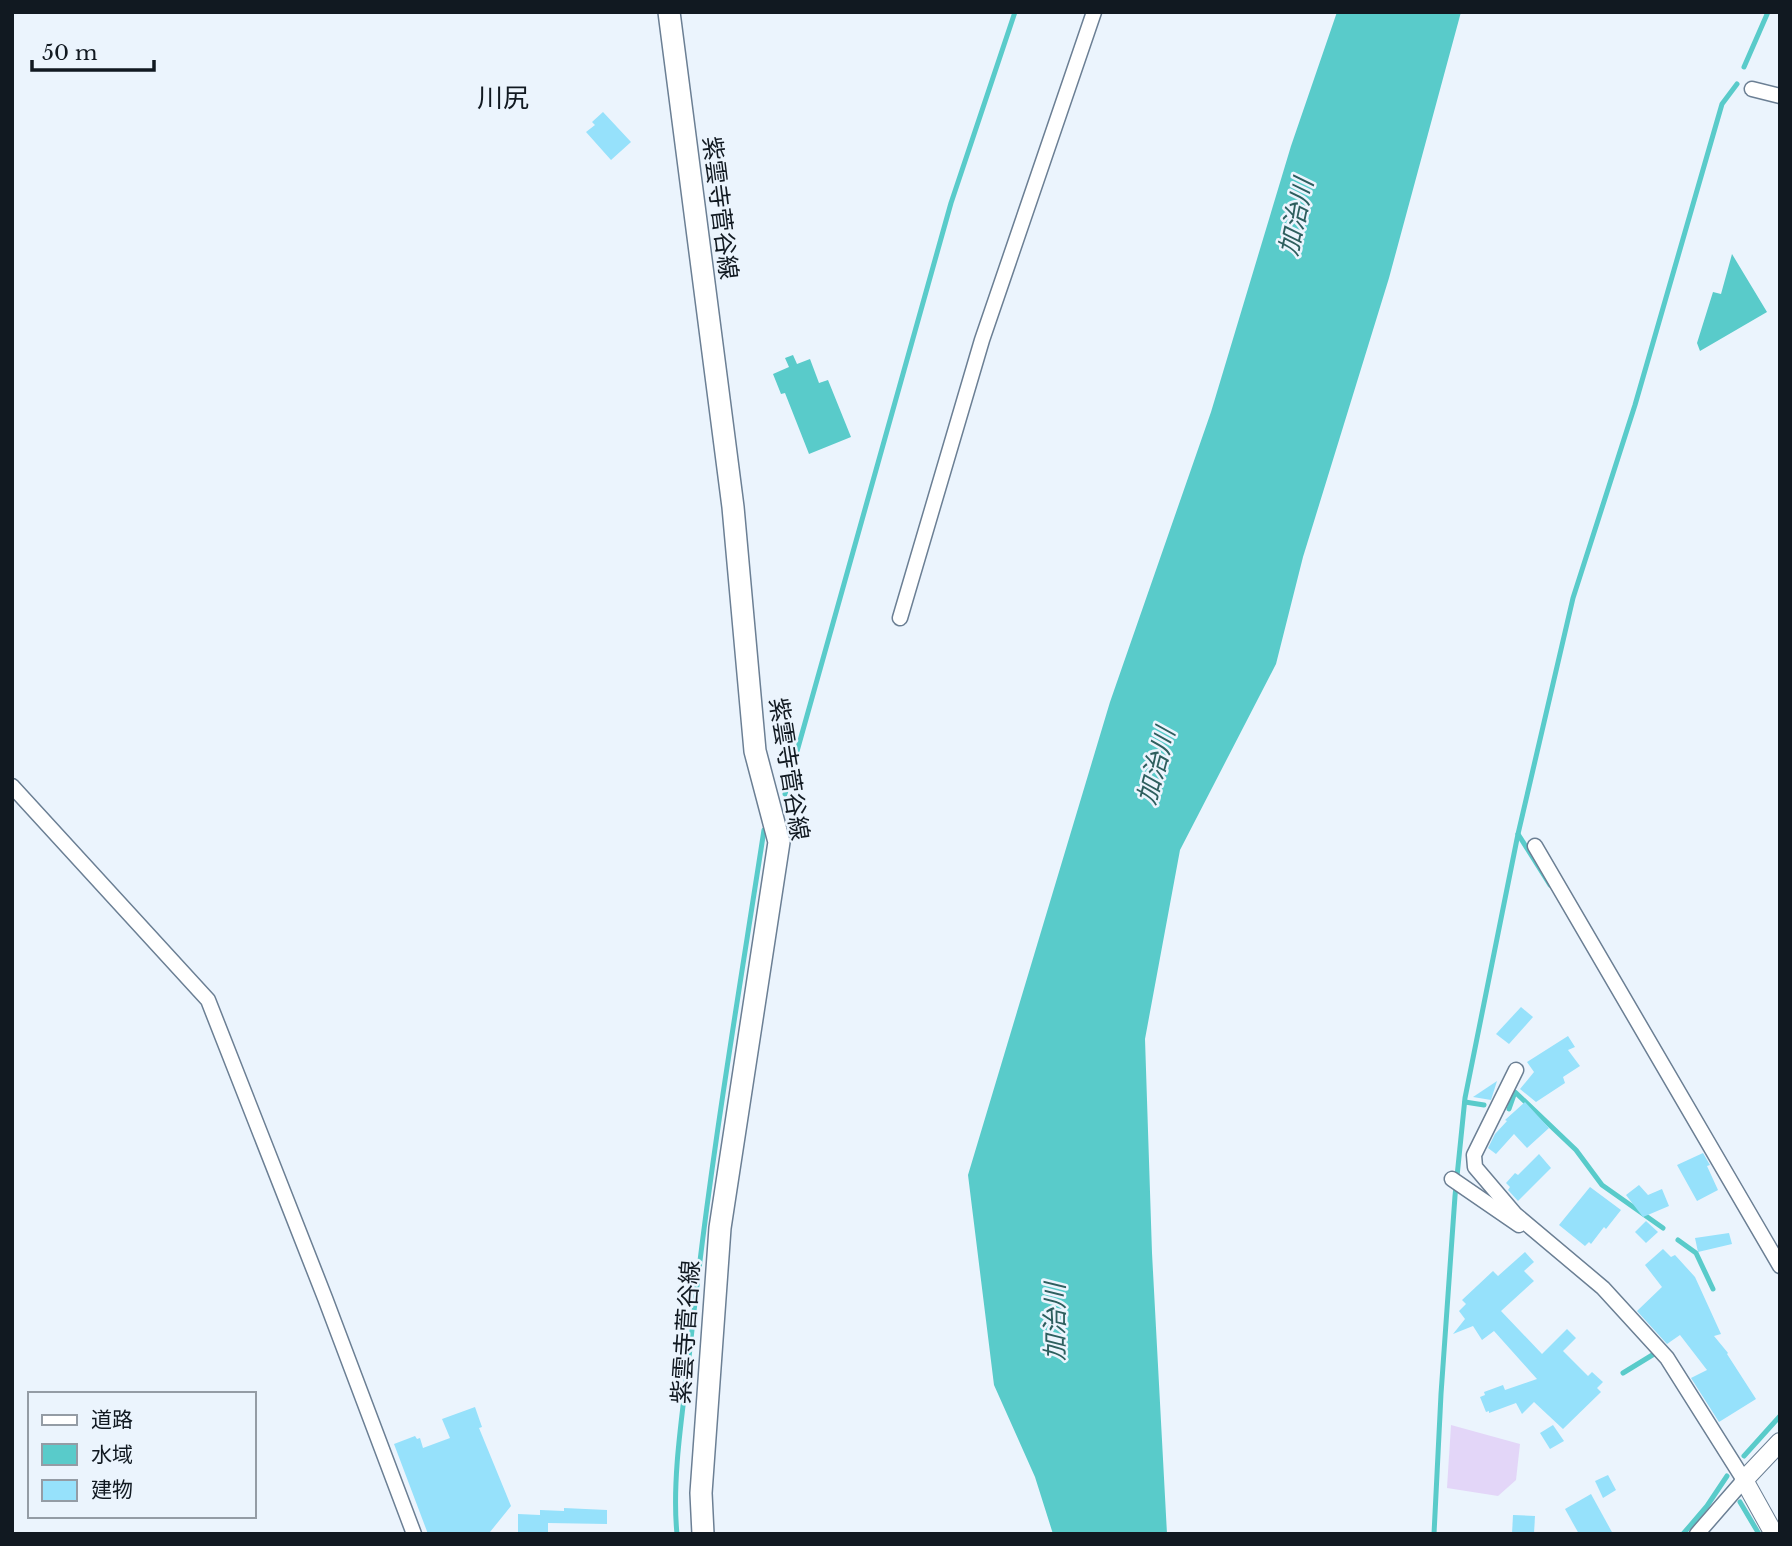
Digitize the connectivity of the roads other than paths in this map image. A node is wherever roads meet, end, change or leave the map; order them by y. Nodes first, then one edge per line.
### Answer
1 (669, 12) edge
2 (1094, 12) edge
3 (1752, 89) dead end
4 (1780, 96) edge
5 (900, 618) dead end
6 (12, 786) edge
7 (1535, 846) dead end
8 (1516, 1070) dead end
9 (1458, 1183) dead end
10 (1533, 1230) junction
11 (1780, 1266) edge
12 (1780, 1442) edge
13 (1744, 1480) junction
14 (414, 1534) edge
15 (703, 1534) edge
16 (1697, 1534) edge
17 (1774, 1534) edge

1 - 15 main road, 紫雲寺菅谷線
2 - 5 street
3 - 4 street
6 - 14 street
7 - 11 street
8 - 10 street
9 - 10 street
10 - 13 street
12 - 13 street
13 - 16 street
13 - 17 street

